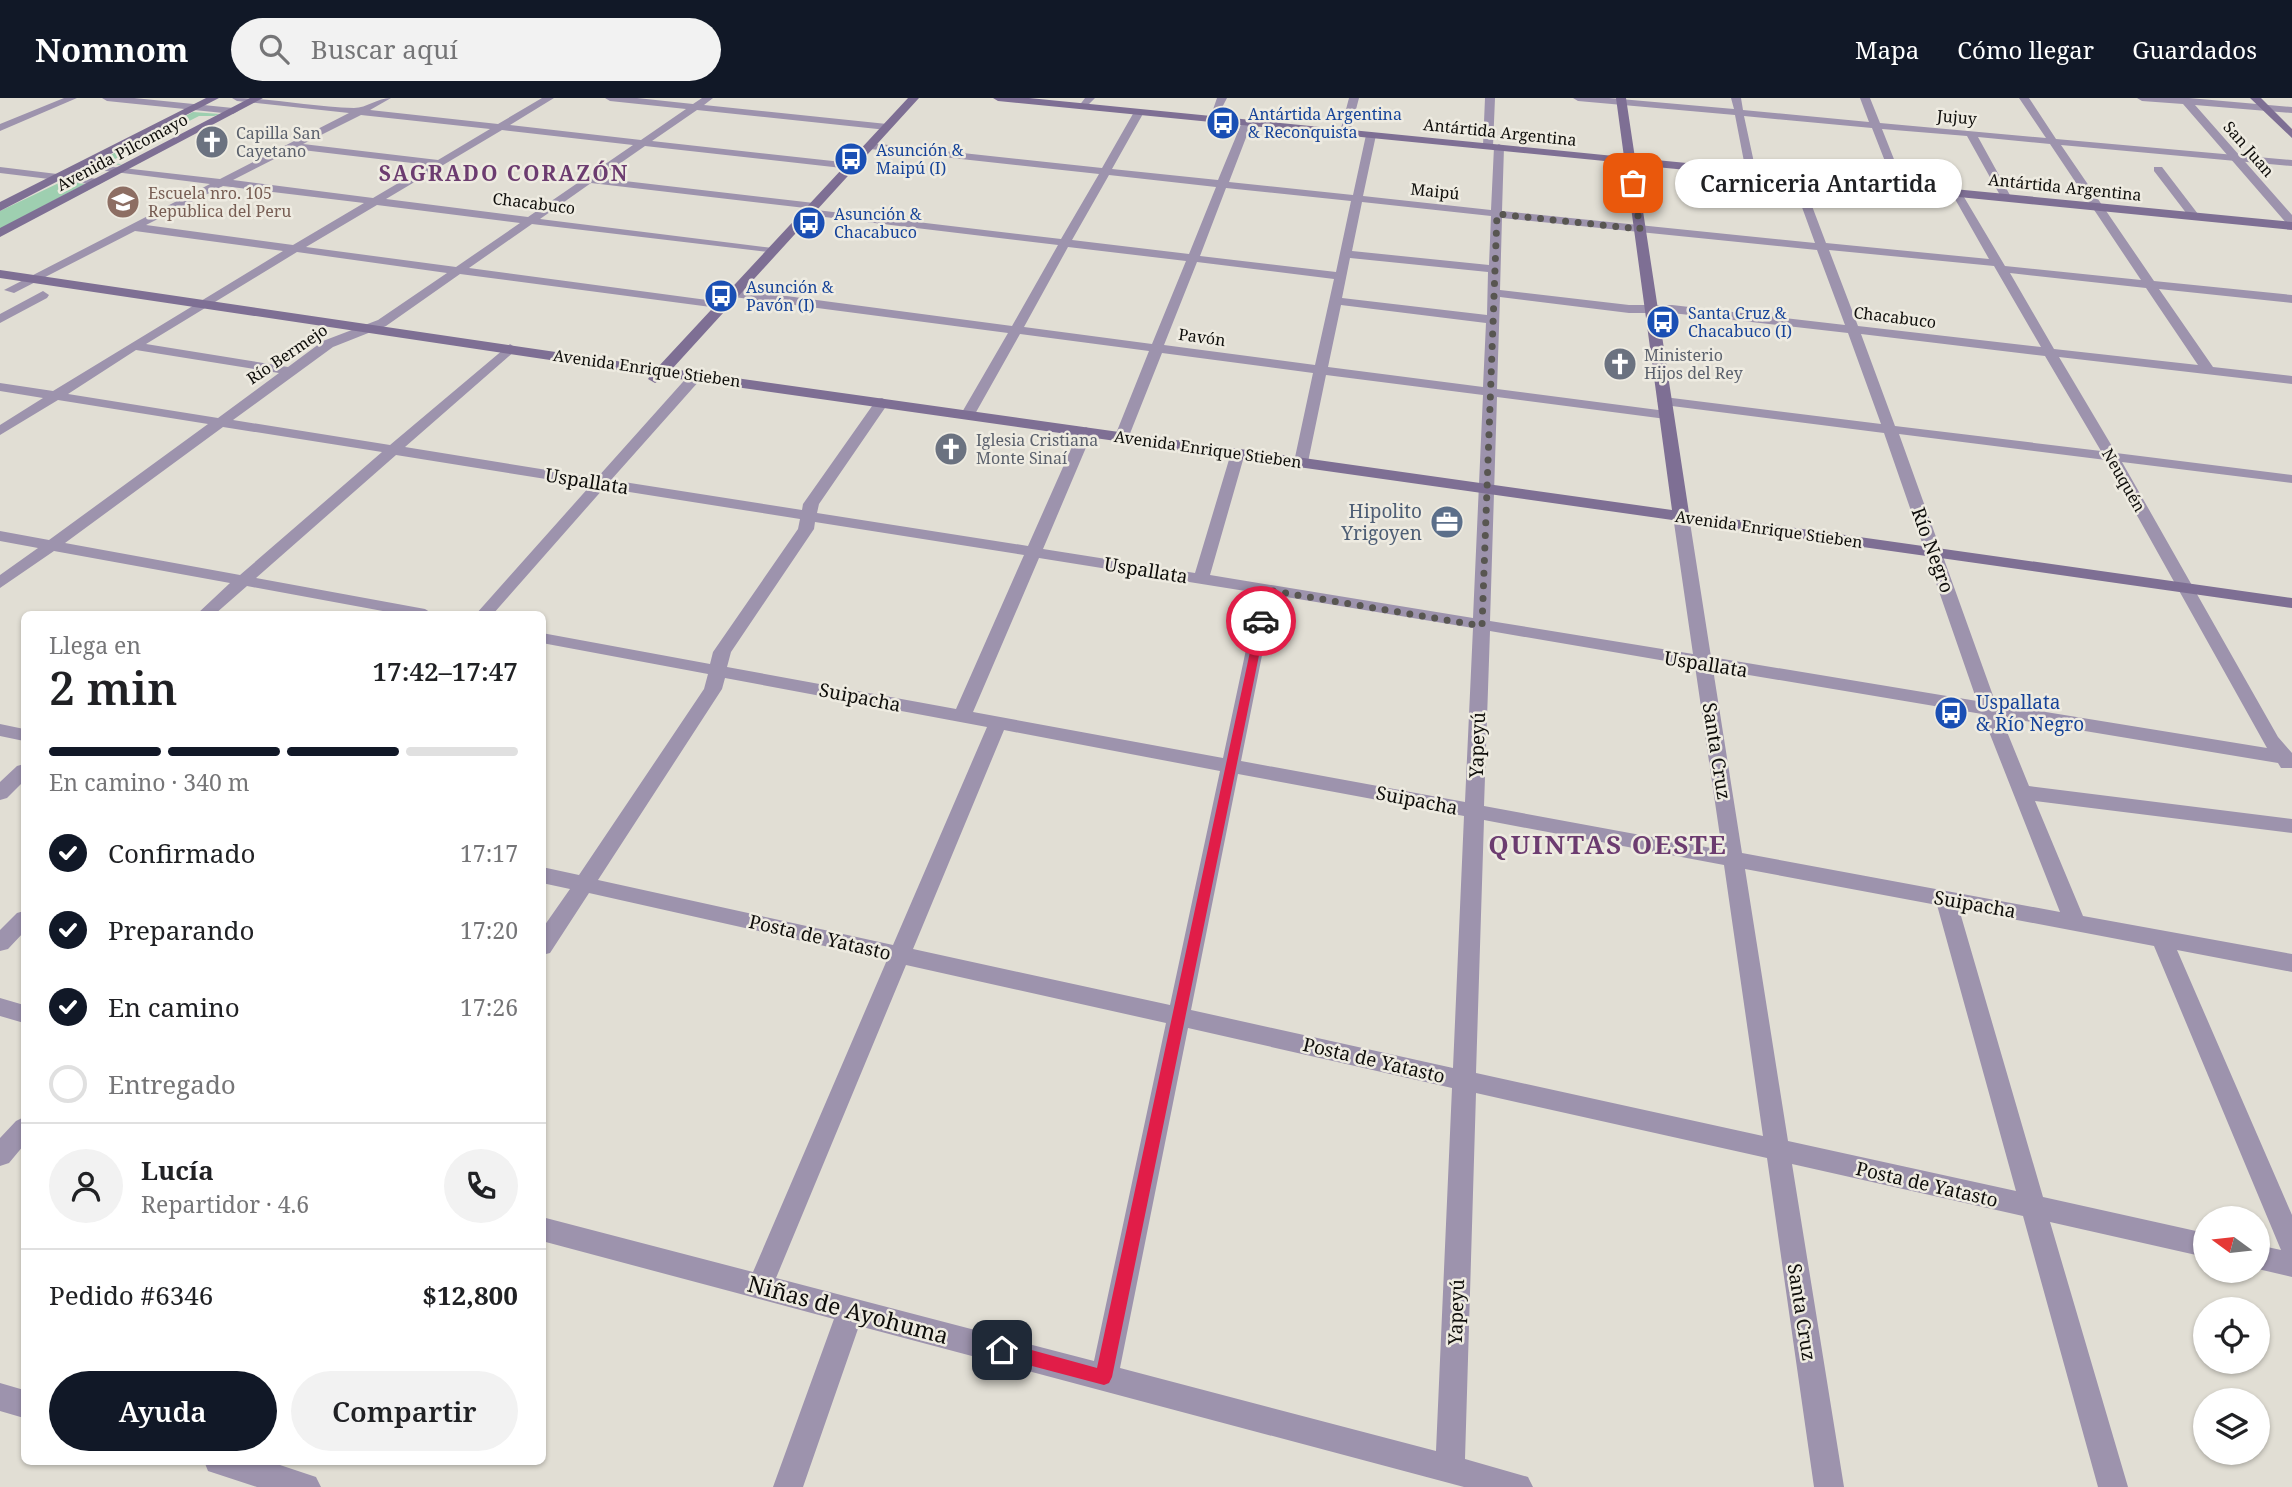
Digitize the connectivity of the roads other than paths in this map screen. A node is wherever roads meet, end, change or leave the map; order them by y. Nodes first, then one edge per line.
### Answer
1 (72, 98) edge
2 (107, 98) edge
3 (214, 98) edge
4 (237, 98) edge
5 (386, 98) edge
6 (549, 98) edge
7 (611, 98) edge
8 (708, 98) edge
9 (914, 98) edge
10 (998, 98) edge
11 (1222, 98) edge
12 (1354, 98) edge
13 (1490, 98) edge
14 (1578, 98) edge
15 (1736, 98) edge
16 (1865, 98) edge
17 (2024, 98) edge
18 (2142, 98) edge
19 (2255, 98) edge
20 (256, 99) edge
21 (1621, 100) edge
22 (2185, 100) edge
23 (1087, 102) edge
24 (695, 107) junction
25 (194, 108) junction
26 (2265, 108) junction
27 (2292, 110) edge
28 (233, 111) junction
29 (358, 112) junction
30 (1139, 112) junction
31 (1740, 113) junction
32 (1212, 119) junction
33 (1247, 122) junction
34 (1876, 125) junction
35 (887, 127) junction
36 (0, 128) edge
37 (499, 128) junction
38 (1345, 132) junction
39 (1971, 134) junction
40 (1371, 135) junction
41 (2292, 135) edge
42 (2052, 141) junction
43 (642, 144) junction
44 (294, 146) junction
45 (870, 146) junction
46 (1494, 147) junction
47 (2236, 158) junction
48 (1630, 160) junction
49 (439, 163) junction
50 (2292, 163) edge
51 (83, 165) junction
52 (851, 166) junction
53 (122, 169) junction
54 (2158, 169) dead end
55 (0, 170) edge
56 (1105, 172) junction
57 (1751, 172) junction
58 (1796, 177) junction
59 (58, 178) junction
60 (589, 180) junction
61 (98, 181) junction
62 (223, 182) junction
63 (1223, 184) junction
64 (1900, 187) junction
65 (1956, 192) junction
66 (2007, 197) junction
67 (1357, 198) junction
68 (375, 201) junction
69 (2096, 206) junction
70 (0, 207) edge
71 (811, 209) junction
72 (1497, 214) junction
73 (2194, 216) junction
74 (530, 220) junction
75 (2292, 224) edge
76 (134, 227) junction
77 (1640, 229) junction
78 (0, 233) edge
79 (1065, 243) junction
80 (1822, 246) junction
81 (295, 249) junction
82 (773, 251) junction
83 (1345, 254) junction
84 (1193, 258) junction
85 (1999, 266) junction
86 (1495, 270) junction
87 (458, 271) junction
88 (0, 274) edge
89 (1340, 276) junction
90 (33, 279) junction
91 (2150, 285) junction
92 (5, 289) edge
93 (734, 293) junction
94 (1494, 293) junction
95 (43, 295) junction
96 (2292, 299) edge
97 (1335, 301) junction
98 (203, 303) junction
99 (722, 306) junction
100 (1651, 309) junction
101 (183, 315) junction
102 (0, 319) edge
103 (1493, 320) junction
104 (372, 328) junction
105 (1016, 330) junction
106 (1853, 330) junction
107 (342, 338) junction
108 (134, 346) junction
109 (510, 348) junction
110 (1157, 349) junction
111 (2050, 352) junction
112 (496, 360) junction
113 (291, 370) junction
114 (662, 370) junction
115 (1320, 370) junction
116 (2208, 370) junction
117 (695, 377) junction
118 (2292, 380) edge
119 (651, 383) junction
120 (0, 387) edge
121 (1491, 392) junction
122 (55, 396) junction
123 (882, 402) junction
124 (1665, 408) junction
125 (968, 414) junction
126 (219, 422) junction
127 (1890, 429) junction
128 (0, 431) edge
129 (1086, 431) junction
130 (1122, 436) junction
131 (394, 450) junction
132 (1238, 453) junction
133 (2111, 456) junction
134 (1301, 462) junction
135 (2292, 479) edge
136 (601, 483) junction
137 (1487, 489) junction
138 (808, 516) junction
139 (1681, 516) junction
140 (0, 536) edge
141 (54, 546) junction
142 (1033, 552) junction
143 (1934, 552) junction
144 (1201, 579) junction
145 (244, 581) junction
146 (0, 583) edge
147 (2185, 588) junction
148 (1267, 590) junction
149 (351, 601) junction
150 (2292, 603) edge
151 (209, 611) edge
152 (341, 611) edge
153 (408, 611) edge
154 (487, 611) edge
155 (1482, 626) junction
156 (546, 639) edge
157 (1703, 663) junction
158 (717, 670) junction
159 (1990, 710) junction
160 (962, 716) junction
161 (998, 722) junction
162 (0, 730) edge
163 (21, 734) edge
164 (2289, 762) edge
165 (1231, 766) junction
166 (21, 774) edge
167 (2022, 792) junction
168 (0, 793) edge
169 (1475, 811) junction
170 (2292, 826) edge
171 (1733, 859) junction
172 (546, 877) edge
173 (583, 885) junction
174 (1945, 898) junction
175 (21, 922) edge
176 (2075, 922) junction
177 (2162, 939) junction
178 (546, 941) edge
179 (0, 943) edge
180 (900, 955) junction
181 (2292, 963) edge
182 (0, 1007) edge
183 (21, 1013) edge
184 (1179, 1017) junction
185 (1465, 1081) junction
186 (21, 1132) edge
187 (1777, 1150) junction
188 (0, 1156) edge
189 (2033, 1207) junction
190 (546, 1230) edge
191 (2193, 1242) edge
192 (2292, 1245) edge
193 (2270, 1260) edge
194 (2292, 1265) edge
195 (760, 1286) junction
196 (850, 1310) junction
197 (1104, 1377) junction
198 (0, 1397) edge
199 (21, 1403) edge
200 (232, 1465) edge
201 (1450, 1469) junction
202 (306, 1487) edge
203 (788, 1487) edge
204 (1518, 1487) edge
205 (1829, 1487) edge
206 (2113, 1487) edge

1 - 36 street
2 - 25 street
3 - 25 main road, Avenida Pilcomayo
4 - 20 street
5 - 29 street
6 - 37 street
7 - 24 street
8 - 24 street, Río Bermejo
9 - 35 main road
10 - 23 main road, Antártida Argentina
11 - 32 street
12 - 38 street
13 - 46 street, Yapeyú
14 - 21 street, Jujuy
15 - 31 street
16 - 34 street
17 - 42 street
18 - 22 street
19 - 26 main road
20 - 28 main road, Avenida Pilcomayo
20 - 29 street
21 - 31 street, Jujuy
21 - 48 main road, Santa Cruz
22 - 26 street
22 - 47 street, San Juan
23 - 30 main road, Antártida Argentina
24 - 35 street
24 - 43 street, Río Bermejo
25 - 28 street
25 - 51 main road, Avenida Pilcomayo
26 - 27 street
26 - 41 main road
28 - 53 main road, Avenida Pilcomayo
29 - 37 street
29 - 44 street
30 - 32 main road, Antártida Argentina
30 - 56 street
31 - 34 street, Jujuy
31 - 57 street
32 - 33 main road, Antártida Argentina
33 - 38 main road, Antártida Argentina
33 - 63 street
34 - 39 street, Jujuy
34 - 64 street
35 - 45 main road
37 - 43 street
37 - 49 street
38 - 40 main road, Antártida Argentina
39 - 42 street, Jujuy
39 - 66 street
40 - 46 main road, Antártida Argentina
40 - 67 street
42 - 47 street, Jujuy
42 - 69 street
43 - 52 street
43 - 60 street, Río Bermejo
44 - 49 street
44 - 62 street
45 - 52 main road
45 - 56 street, Maipú
46 - 48 main road, Antártida Argentina
46 - 72 street, Yapeyú
47 - 50 street, Jujuy
47 - 75 street, San Juan
48 - 57 main road, Antártida Argentina
48 - 77 main road, Santa Cruz
49 - 68 street
51 - 53 street, Chacabuco
51 - 59 main road, Avenida Pilcomayo
52 - 71 main road
53 - 61 main road, Avenida Pilcomayo
53 - 62 street, Chacabuco
54 - 73 street
55 - 59 street
56 - 63 street, Maipú
56 - 79 street
57 - 58 main road, Antártida Argentina
58 - 64 main road, Antártida Argentina
58 - 80 street, Río Negro
59 - 61 street
59 - 70 main road, Avenida Pilcomayo
60 - 71 street
60 - 74 street, Río Bermejo
61 - 78 main road, Avenida Pilcomayo
62 - 68 street, Chacabuco
62 - 76 street
63 - 67 street, Maipú
63 - 84 street
64 - 65 main road, Antártida Argentina
65 - 66 main road, Antártida Argentina
65 - 85 street, Neuquén
66 - 69 main road, Antártida Argentina
67 - 72 street, Maipú
67 - 83 street
68 - 74 street, Chacabuco
68 - 81 street
69 - 73 main road, Antártida Argentina
69 - 91 street
71 - 79 street
71 - 82 main road
72 - 77 street, Maipú
72 - 86 street, Yapeyú
73 - 75 main road, Antártida Argentina
74 - 82 street, Chacabuco
74 - 87 street, Río Bermejo
76 - 81 street
76 - 90 street
77 - 80 street, Maipú
77 - 100 main road, Santa Cruz
79 - 84 street
79 - 105 street
80 - 85 street, Maipú
80 - 106 street, Río Negro
81 - 87 street
81 - 98 street
82 - 93 main road
83 - 86 street
83 - 89 street
84 - 89 street
84 - 110 street
85 - 91 street, Maipú
85 - 111 street, Neuquén
86 - 94 street, Yapeyú
87 - 99 street
87 - 104 street, Río Bermejo
88 - 90 main road, Avenida Enrique Stieben
89 - 97 street
90 - 92 street
90 - 98 main road, Avenida Enrique Stieben
91 - 96 street, Maipú
91 - 116 street
92 - 95 main road, Avenida Enrique Stieben
93 - 99 main road
93 - 105 street, Pavón
94 - 100 street, Chacabuco
94 - 103 street, Yapeyú
95 - 101 main road, Avenida Enrique Stieben
95 - 102 street
97 - 103 street
97 - 115 street
98 - 101 street
98 - 104 main road, Avenida Enrique Stieben
99 - 114 main road
100 - 106 street, Chacabuco
100 - 124 main road, Santa Cruz
101 - 107 main road, Avenida Enrique Stieben
101 - 108 street
103 - 121 street, Yapeyú
104 - 107 street, Río Bermejo
104 - 109 main road, Avenida Enrique Stieben
105 - 110 street, Pavón
105 - 125 street
106 - 111 street, Chacabuco
106 - 127 street, Río Negro
107 - 112 main road, Avenida Enrique Stieben
107 - 113 street, Río Bermejo
108 - 113 street
108 - 122 street
109 - 112 street
109 - 114 main road, Avenida Enrique Stieben
110 - 115 street, Pavón
110 - 130 street
111 - 116 street, Chacabuco
111 - 133 street, Neuquén
112 - 119 main road, Avenida Enrique Stieben
112 - 131 street
113 - 126 street, Río Bermejo
114 - 117 main road, Avenida Enrique Stieben
114 - 119 main road
115 - 121 street, Pavón
115 - 134 street
116 - 118 street, Chacabuco
117 - 119 main road, Avenida Enrique Stieben
117 - 123 main road, Avenida Enrique Stieben
117 - 136 street
120 - 122 street, Uspallata
121 - 124 street, Pavón
121 - 137 street, Yapeyú
122 - 126 street, Uspallata
122 - 128 street
123 - 125 main road, Avenida Enrique Stieben
123 - 138 street
124 - 127 street, Pavón
124 - 139 main road, Santa Cruz
125 - 129 main road, Avenida Enrique Stieben
126 - 131 street, Uspallata
126 - 141 street, Río Bermejo
127 - 133 street, Pavón
127 - 143 street, Río Negro
129 - 130 main road, Avenida Enrique Stieben
129 - 142 street
130 - 132 main road, Avenida Enrique Stieben
131 - 136 street, Uspallata
131 - 145 street
132 - 134 main road, Avenida Enrique Stieben
132 - 144 street
133 - 135 street, Pavón
133 - 147 street, Neuquén
134 - 137 main road, Avenida Enrique Stieben
136 - 138 street, Uspallata
136 - 154 street
137 - 139 main road, Avenida Enrique Stieben
137 - 155 street, Yapeyú
138 - 142 street, Uspallata
138 - 158 street
139 - 143 main road, Avenida Enrique Stieben
139 - 157 street, Santa Cruz
140 - 141 street
141 - 145 street
141 - 146 street, Río Bermejo
142 - 144 street, Uspallata
142 - 160 street
143 - 147 main road, Avenida Enrique Stieben
143 - 159 street, Río Negro
144 - 148 street, Uspallata
145 - 149 street
145 - 151 street
147 - 150 main road, Avenida Enrique Stieben
147 - 164 street, Neuquén
148 - 155 street, Uspallata
148 - 165 street
149 - 152 street
149 - 153 street
155 - 157 street, Uspallata
155 - 169 street, Yapeyú
156 - 158 street, Suipacha
157 - 159 street, Uspallata
157 - 171 street, Santa Cruz
158 - 160 street, Suipacha
158 - 173 street
159 - 164 street, Uspallata
159 - 167 street, Río Negro
160 - 161 street, Suipacha
161 - 165 street, Suipacha
161 - 180 street
162 - 163 street
165 - 169 street, Suipacha
165 - 184 street
166 - 168 street
167 - 170 street
167 - 176 street, Río Negro
169 - 171 street, Suipacha
169 - 185 street, Yapeyú
171 - 174 street, Suipacha
171 - 187 street, Santa Cruz
172 - 173 street, Posta de Yatasto
173 - 178 street
173 - 180 street, Posta de Yatasto
174 - 176 street, Suipacha
174 - 189 street
175 - 179 street
176 - 177 street, Suipacha
177 - 181 street, Suipacha
177 - 192 street
180 - 184 street, Posta de Yatasto
180 - 195 street
182 - 183 street
184 - 185 street, Posta de Yatasto
184 - 197 street
185 - 187 street, Posta de Yatasto
185 - 201 street, Yapeyú
186 - 188 street
187 - 189 street, Posta de Yatasto
187 - 205 street, Santa Cruz
189 - 191 street, Posta de Yatasto
189 - 206 street
190 - 195 street, Niñas de Ayohuma
193 - 194 street
195 - 196 street, Niñas de Ayohuma
196 - 197 street, Niñas de Ayohuma
196 - 203 street
197 - 201 street, Niñas de Ayohuma
198 - 199 street
200 - 202 street
201 - 204 street, Niñas de Ayohuma

